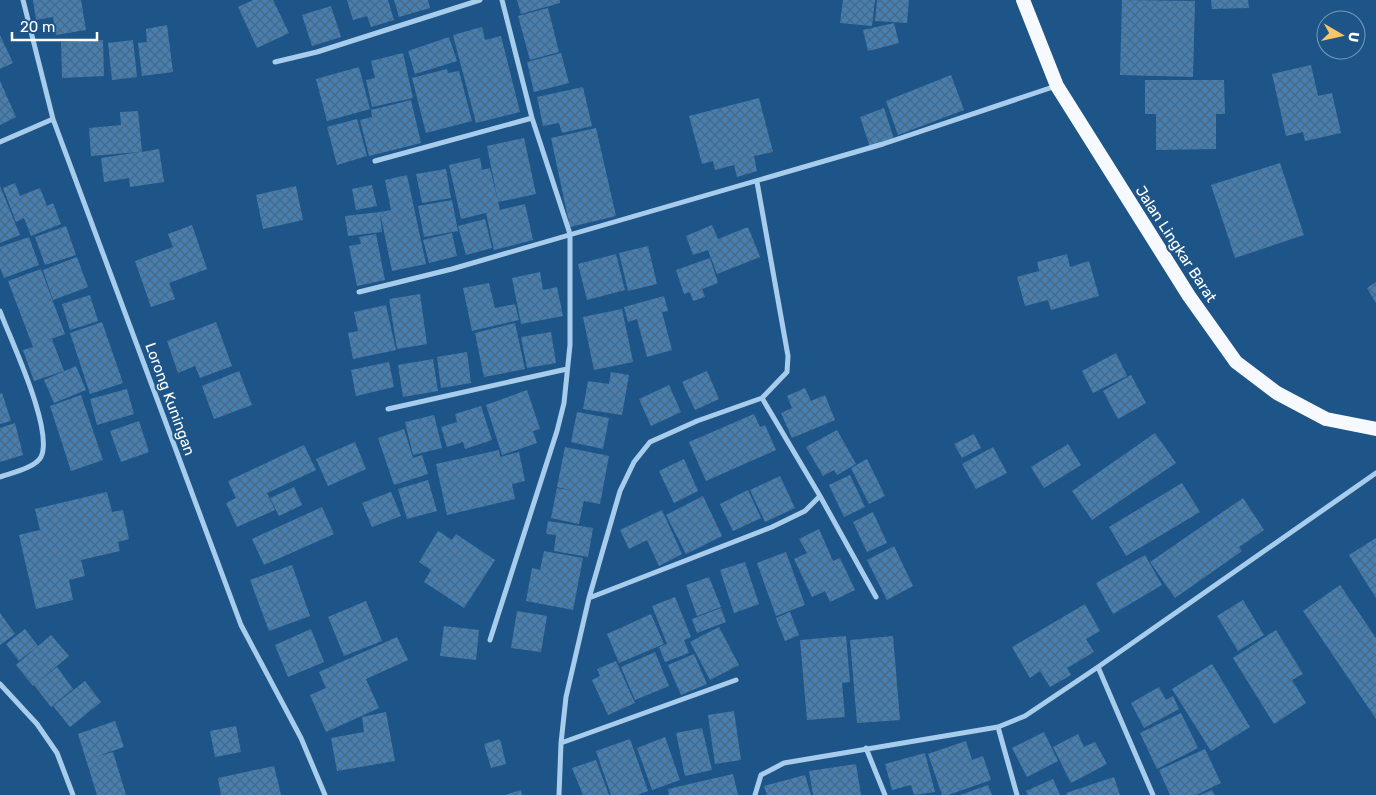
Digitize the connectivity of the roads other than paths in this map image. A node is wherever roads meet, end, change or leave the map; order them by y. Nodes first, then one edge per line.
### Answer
1 (24, 0) edge
2 (480, 0) edge
3 (502, 0) edge
4 (1023, 0) edge
5 (275, 62) dead end
6 (1056, 86) junction
7 (532, 118) junction
8 (53, 119) junction
9 (0, 142) edge
10 (375, 161) dead end
11 (757, 182) junction
12 (570, 234) junction
13 (359, 292) dead end
14 (0, 311) edge
15 (567, 369) junction
16 (762, 398) junction
17 (388, 409) dead end
18 (1376, 429) edge
19 (1376, 473) edge
20 (0, 477) edge
21 (820, 496) junction
22 (876, 597) dead end
23 (589, 598) junction
24 (490, 640) dead end
25 (1098, 667) junction
26 (736, 680) dead end
27 (0, 684) edge
28 (998, 727) junction
29 (561, 743) junction
30 (866, 748) junction
31 (73, 795) edge
32 (325, 795) edge
33 (559, 795) edge
34 (755, 795) edge
35 (885, 795) edge
36 (1017, 795) edge
37 (1154, 795) edge

1 - 8 street, Lorong Kuningan
2 - 5 street
3 - 7 street
4 - 6 highway, Jalan Lingkar Barat
6 - 11 street
6 - 18 highway, Jalan Lingkar Barat
7 - 10 street
7 - 12 street
8 - 9 street
8 - 32 street, Lorong Kuningan
11 - 12 street
11 - 16 street
12 - 13 street
12 - 15 street
14 - 20 street
15 - 17 street
15 - 24 street
16 - 21 street
16 - 23 street
19 - 25 street
21 - 22 street
21 - 23 street
23 - 29 street
25 - 28 street
25 - 37 street
26 - 29 street
27 - 31 street
28 - 30 street
28 - 36 street
29 - 33 street
30 - 34 street
30 - 35 street

